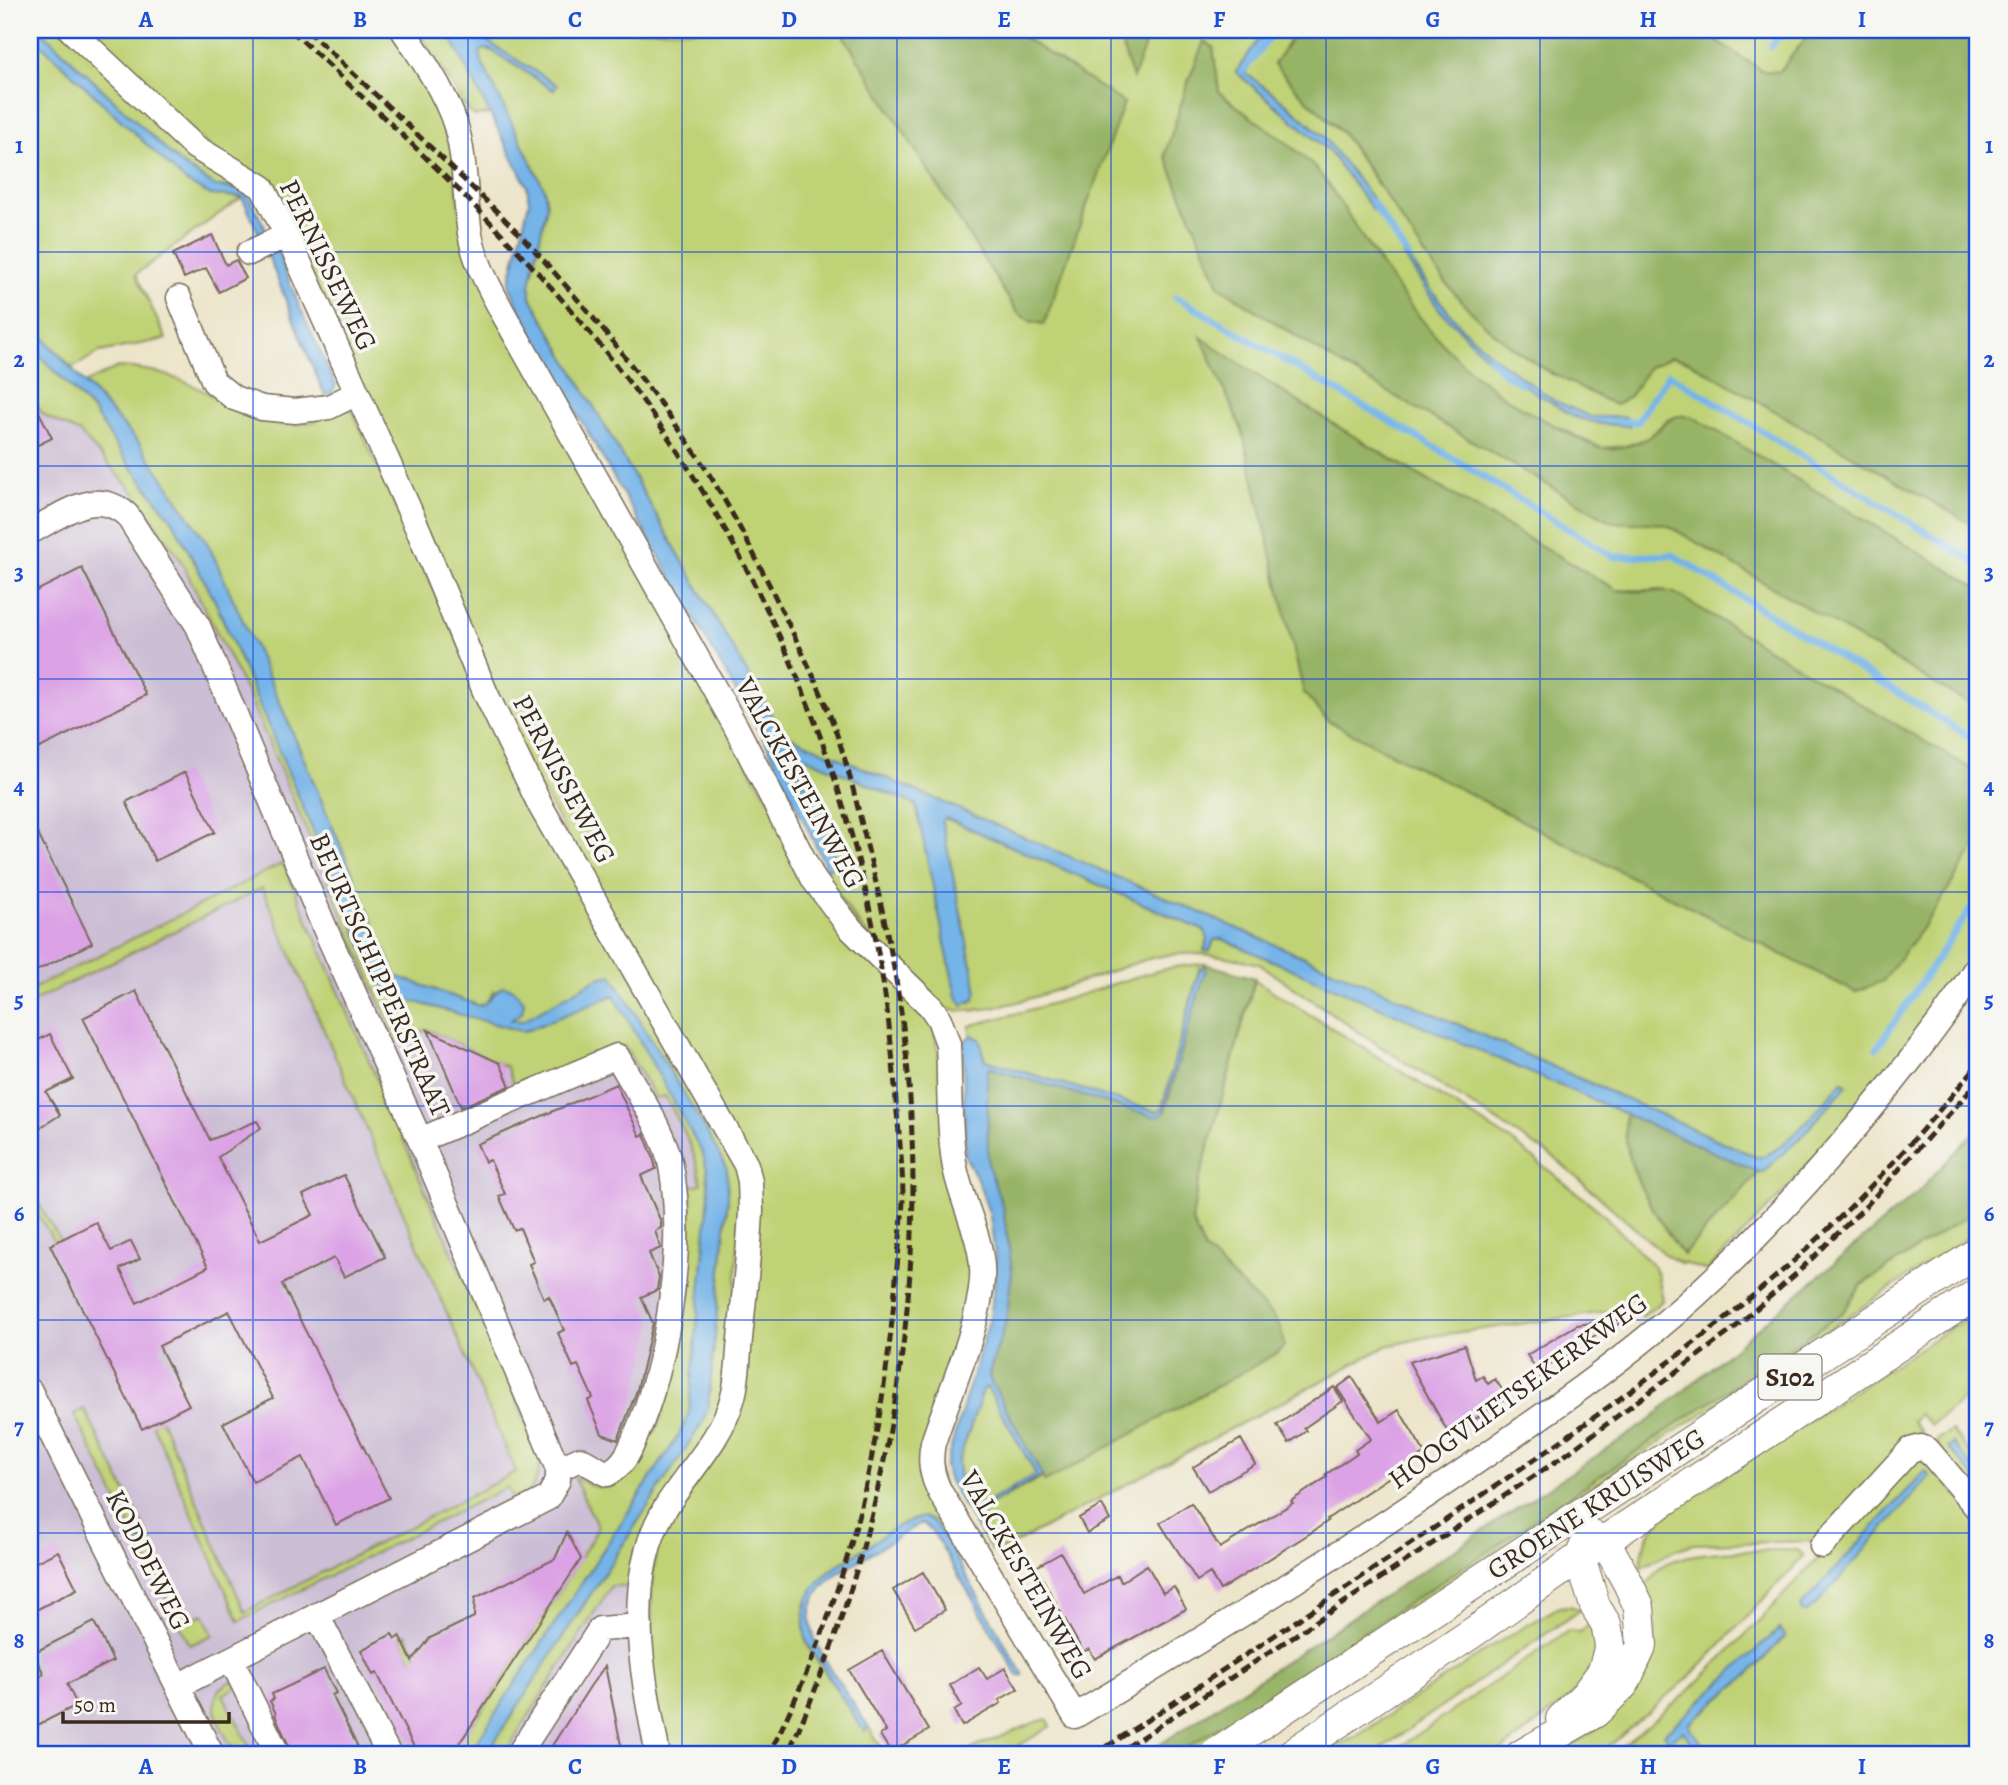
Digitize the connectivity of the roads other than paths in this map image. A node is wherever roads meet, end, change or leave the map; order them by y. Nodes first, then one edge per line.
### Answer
1 (71, 30) edge
2 (402, 30) edge
3 (179, 298) dead end
4 (357, 393) junction
5 (30, 532) edge
6 (1978, 965) edge
7 (420, 1140) junction
8 (1978, 1252) edge
9 (1978, 1293) edge
10 (30, 1391) edge
11 (558, 1469) junction
12 (1978, 1509) edge
13 (1585, 1539) junction
14 (1822, 1546) dead end
15 (1595, 1606) junction
16 (317, 1615) junction
17 (640, 1626) junction
18 (1481, 1627) junction
19 (231, 1659) junction
20 (178, 1686) junction
21 (1075, 1716) joint
22 (1527, 1751) edge
23 (212, 1755) edge
24 (278, 1755) edge
25 (389, 1755) edge
26 (517, 1755) edge
27 (658, 1755) edge
28 (1214, 1755) edge
29 (1290, 1755) edge

1 - 4 street, PERNISSEWEG
2 - 21 street, VALCKESTEINWEG
3 - 4 street
4 - 17 street, PERNISSEWEG
5 - 7 street, BEURTSCHIPPERSTRAAT
6 - 21 street, HOOGVLIETSEKERKWEG
7 - 11 street, BEURTSCHIPPERSTRAAT
7 - 11 street
8 - 13 main road, GROENE KRUISWEG / S102
9 - 13 main road, GROENE KRUISWEG / S102
10 - 20 street, KODDEWEG
11 - 16 street
12 - 14 street
13 - 15 main road
13 - 18 main road, GROENE KRUISWEG / S102
13 - 22 main road
13 - 28 main road, GROENE KRUISWEG / S102
15 - 18 main road
15 - 22 main road
16 - 19 street
16 - 25 street
17 - 26 street
17 - 27 street
18 - 29 main road, GROENE KRUISWEG / S102
19 - 20 street
19 - 24 street
20 - 23 street, KODDEWEG

